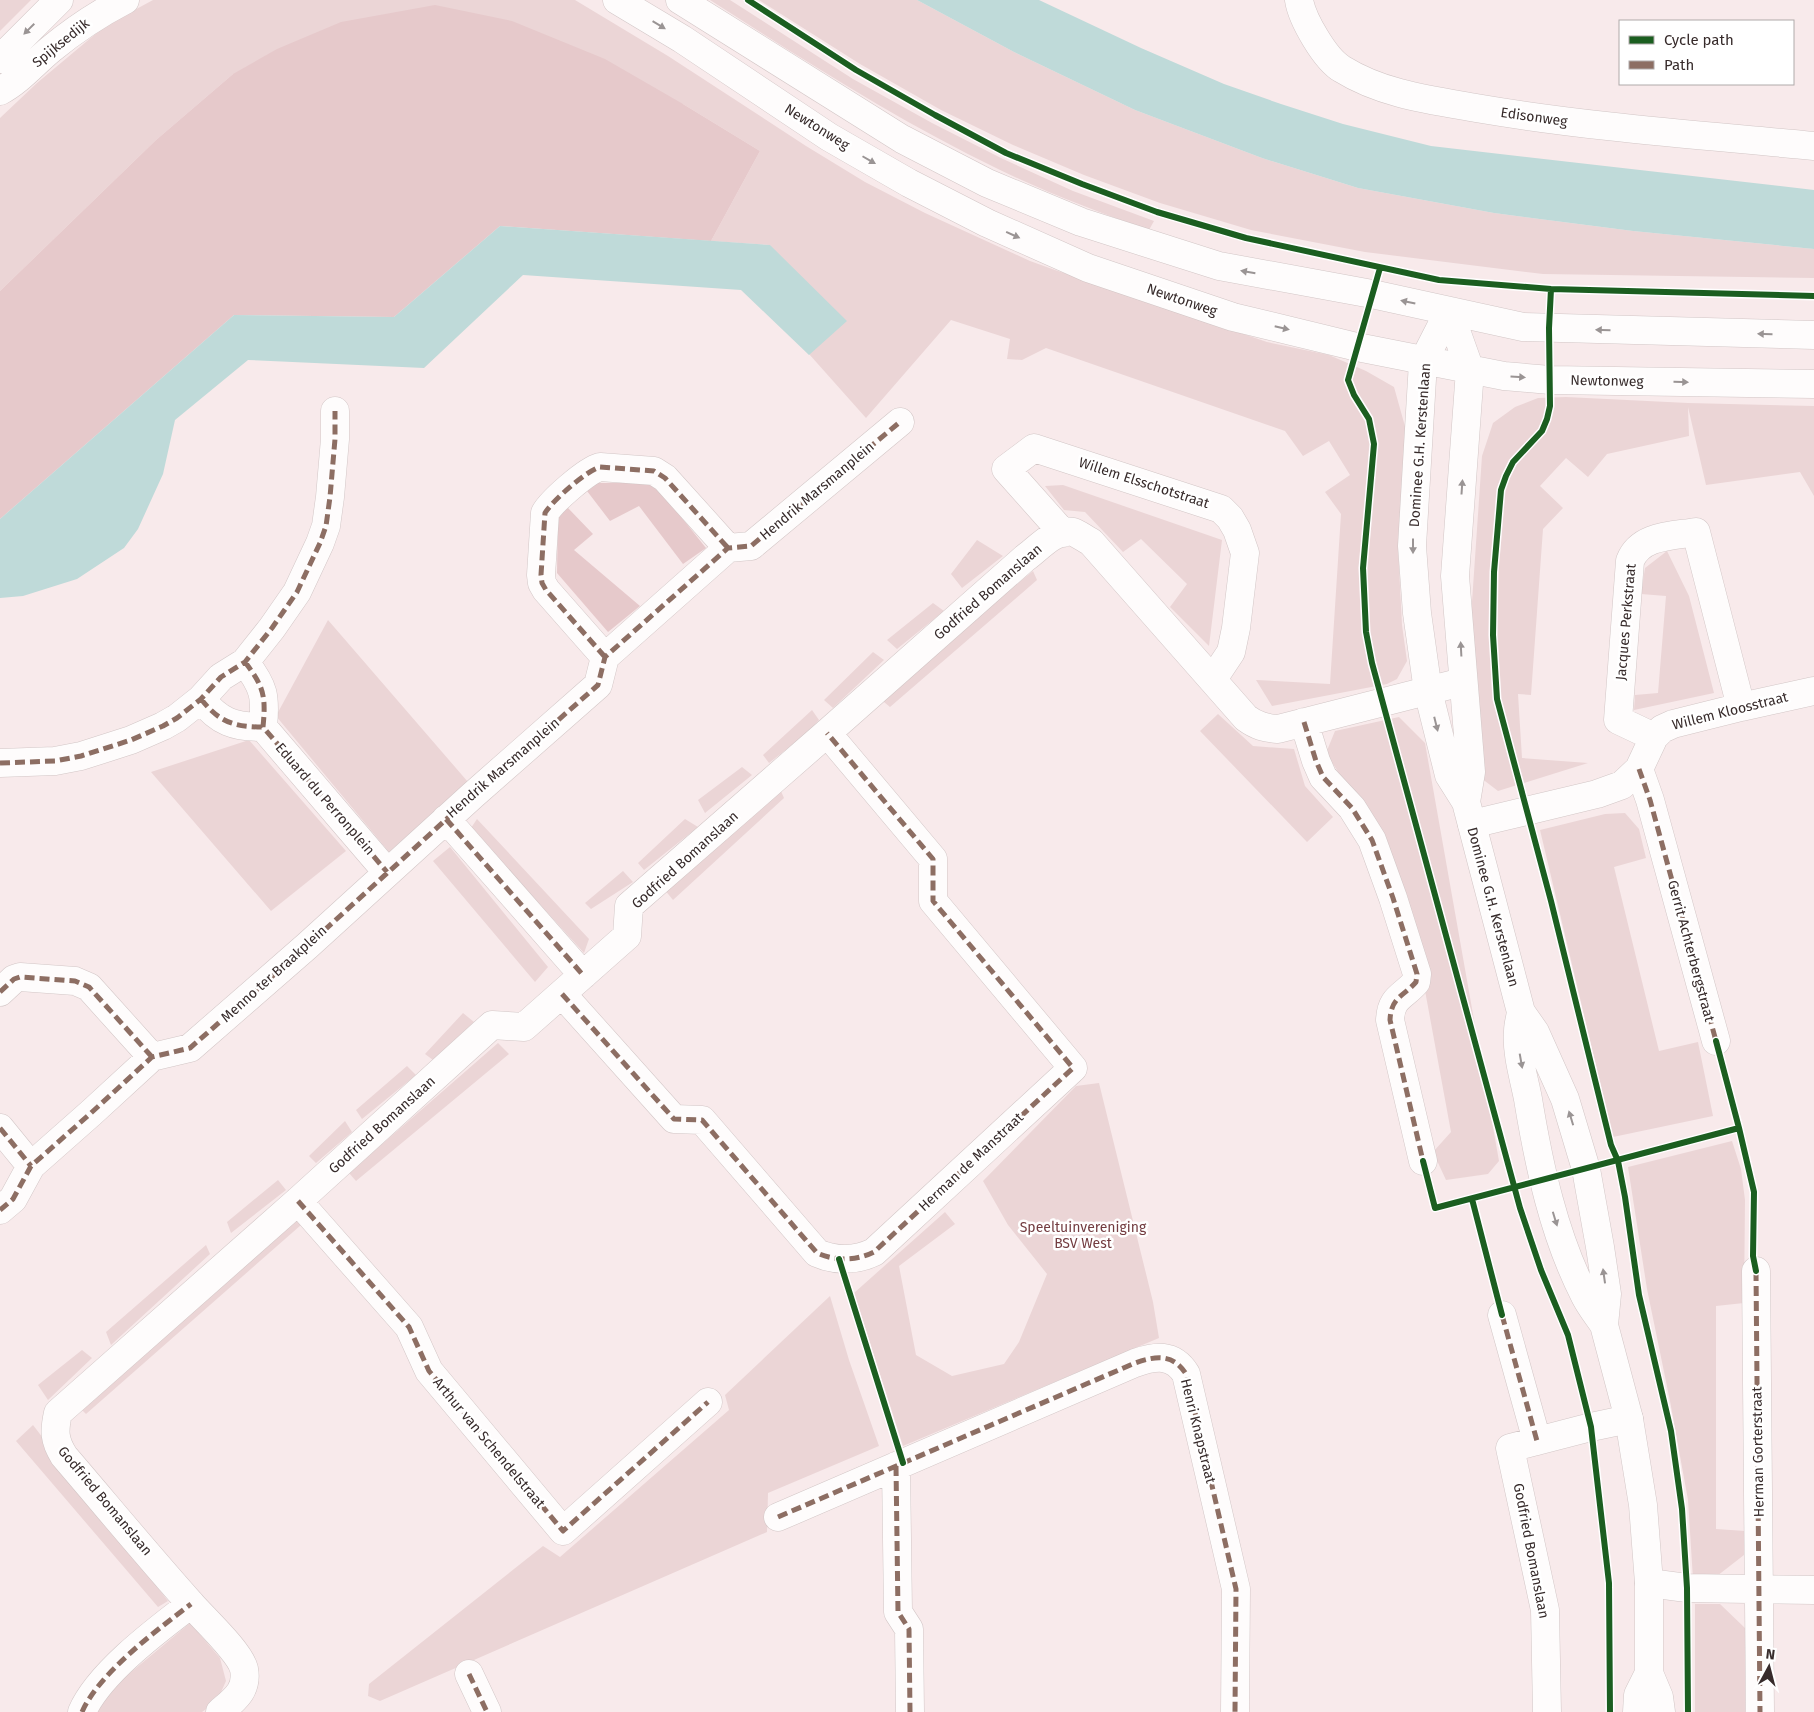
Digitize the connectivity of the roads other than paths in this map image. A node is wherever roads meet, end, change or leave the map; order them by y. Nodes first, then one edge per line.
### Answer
1 (59, 0) edge
2 (125, 0) edge
3 (617, 0) edge
4 (680, 0) edge
5 (1299, 0) edge
6 (0, 59) edge
7 (0, 92) edge
8 (1814, 146) edge
9 (1449, 311) junction
10 (1814, 336) edge
11 (1424, 362) junction
12 (1470, 370) junction
13 (1814, 384) edge
14 (335, 411) dead end
15 (900, 422) dead end
16 (1063, 532) junction
17 (728, 548) junction
18 (605, 656) junction
19 (245, 662) junction
20 (1214, 679) junction
21 (1462, 682) junction
22 (1428, 691) junction
23 (1814, 691) edge
24 (201, 699) junction
25 (1741, 706) junction
26 (1304, 722) junction
27 (263, 726) junction
28 (827, 733) junction
29 (1654, 737) junction
30 (0, 763) edge
31 (1638, 769) junction
32 (1469, 813) junction
33 (446, 819) junction
34 (388, 872) junction
35 (583, 975) junction
36 (0, 992) edge
37 (562, 994) junction
38 (1521, 1012) junction
39 (1716, 1041) dead end
40 (152, 1057) junction
41 (0, 1128) edge
42 (1423, 1160) dead end
43 (31, 1166) junction
44 (298, 1201) junction
45 (0, 1210) edge
46 (1756, 1271) dead end
47 (1502, 1315) dead end
48 (1604, 1325) junction
49 (708, 1402) dead end
50 (1629, 1419) junction
51 (1538, 1441) junction
52 (896, 1466) junction
53 (778, 1517) dead end
54 (1650, 1583) junction
55 (1760, 1589) junction
56 (1814, 1590) edge
57 (191, 1604) junction
58 (1649, 1673) junction
59 (469, 1674) dead end
60 (82, 1712) edge
61 (220, 1712) edge
62 (486, 1712) edge
63 (910, 1712) edge
64 (1235, 1712) edge
65 (1547, 1712) edge
66 (1637, 1712) edge
67 (1661, 1712) edge
68 (1760, 1712) edge

1 -> 6 street, Spijksedijk
2 - 7 street, Spijksedijk
3 -> 11 street, Newtonweg
9 -> 4 street
5 - 8 street, Edisonweg
10 -> 9 street
9 - 11 street, Dominee G.H. Kerstenlaan
9 - 12 street, Dominee G.H. Kerstenlaan
11 - 12 street, Newtonweg
11 -> 22 street, Dominee G.H. Kerstenlaan
12 -> 13 street, Newtonweg
21 -> 12 street, Dominee G.H. Kerstenlaan
14 - 19 street
15 - 17 street, Hendrik Marsmanplein
16 - 20 street
16 - 20 street, Willem Elsschotstraat
16 - 28 street, Godfried Bomanslaan
17 - 18 street
17 - 18 street
18 - 33 street, Hendrik Marsmanplein
19 - 24 street
19 - 27 street
20 - 26 street
21 - 22 street
21 - 32 street, Dominee G.H. Kerstenlaan
22 - 26 street
22 -> 32 street, Dominee G.H. Kerstenlaan
23 - 25 street, Willem Kloosstraat
24 - 27 street
24 - 30 street
25 - 29 street, Willem Kloosstraat
25 - 29 street, Jacques Perkstraat
26 - 42 street
27 - 34 street, Eduard du Perronplein
28 - 35 street, Godfried Bomanslaan
28 - 37 street, Herman de Manstraat
29 - 31 street
31 - 32 street
31 - 39 street, Gerrit Achterbergstraat
32 - 38 street, Dominee G.H. Kerstenlaan
33 - 34 street, Hendrik Marsmanplein
33 - 35 street
34 - 40 street, Menno ter Braakplein
35 - 37 street, Godfried Bomanslaan
36 - 40 street
37 - 44 street, Godfried Bomanslaan
38 -> 48 street, Dominee G.H. Kerstenlaan
48 -> 38 street, Dominee G.H. Kerstenlaan
40 - 43 street, Menno ter Braakplein
41 - 43 street
43 - 45 street, Menno ter Braakplein
44 - 49 street, Arthur van Schendelstraat
44 - 57 street, Godfried Bomanslaan
46 - 55 street, Herman Gorterstraat
47 - 51 street
48 - 50 street, Dominee G.H. Kerstenlaan
50 - 51 street, Godfried Bomanslaan
50 - 54 street, Dominee G.H. Kerstenlaan
51 - 65 street, Godfried Bomanslaan
52 - 53 street, Henri Knapstraat
52 - 63 street
52 - 64 street, Henri Knapstraat
54 - 55 street
54 - 58 street, Dominee G.H. Kerstenlaan
55 - 56 street
55 - 68 street, Herman Gorterstraat
57 - 60 street
57 - 61 street, Godfried Bomanslaan
58 - 66 street, Dominee G.H. Kerstenlaan
58 - 67 street, Dominee G.H. Kerstenlaan
59 - 62 street

